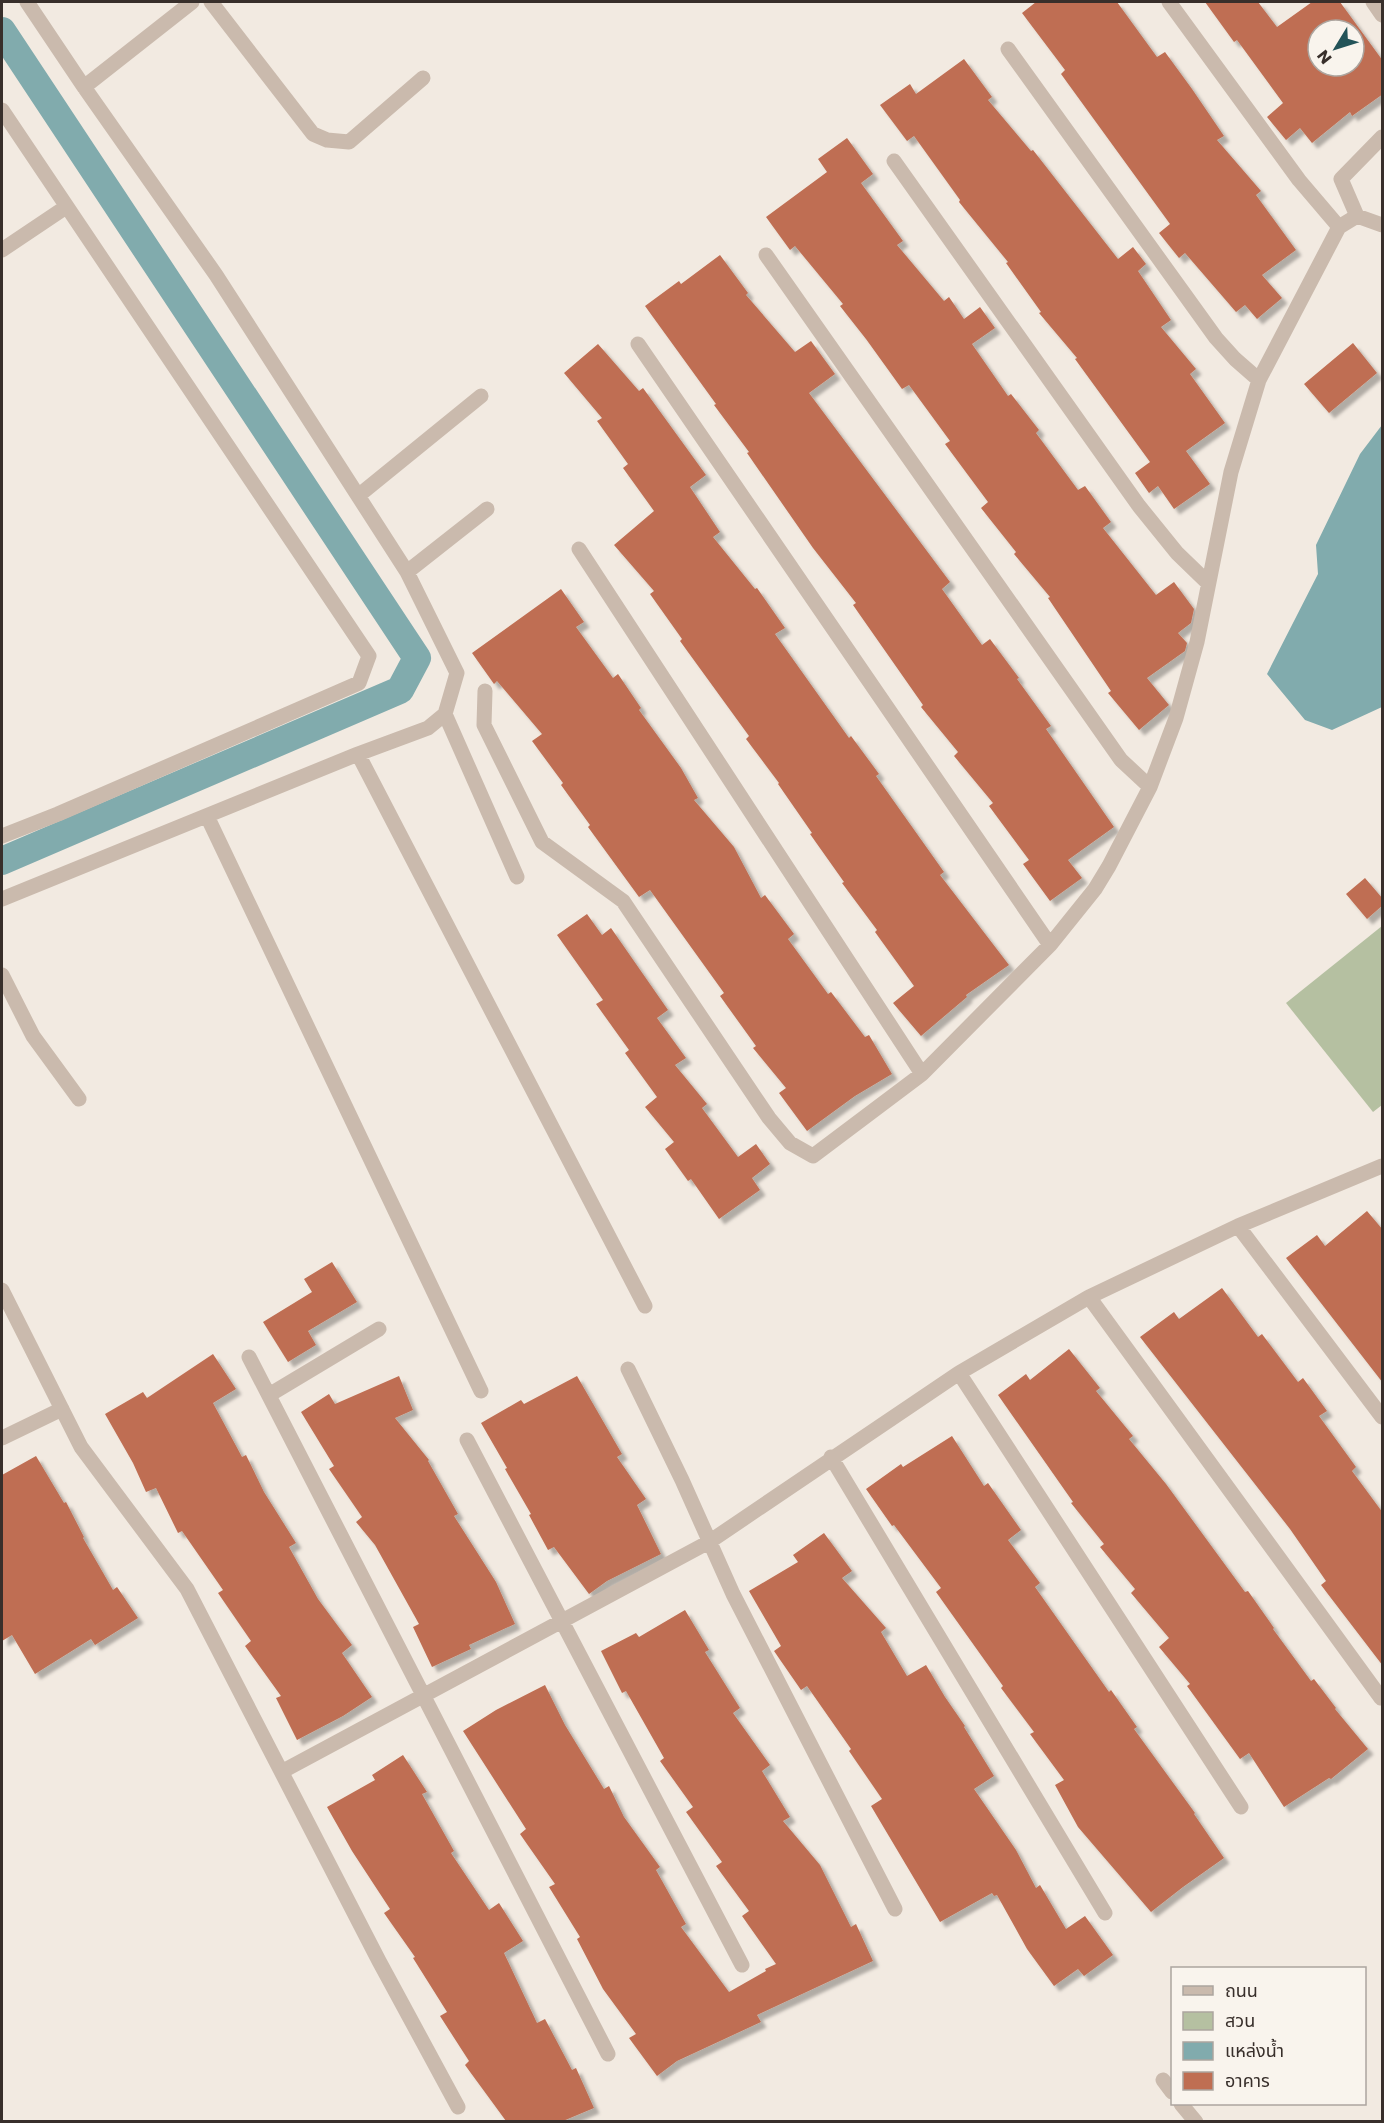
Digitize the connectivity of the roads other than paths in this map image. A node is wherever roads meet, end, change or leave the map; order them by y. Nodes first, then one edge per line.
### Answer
1 (27, 2) edge
2 (192, 2) edge
3 (212, 2) edge
4 (1169, 2) edge
5 (1373, 2) edge
6 (1383, 15) edge
7 (1008, 49) dead end
8 (423, 78) dead end
9 (84, 87) junction
10 (2, 110) edge
11 (1383, 137) edge
12 (894, 161) dead end
13 (66, 207) junction
14 (1357, 216) junction
15 (1383, 225) edge
16 (1339, 227) junction
17 (2, 250) edge
18 (766, 255) dead end
19 (638, 344) dead end
20 (1259, 380) junction
21 (482, 396) dead end
22 (358, 496) junction
23 (487, 509) dead end
24 (579, 549) dead end
25 (407, 572) junction
26 (1208, 583) junction
27 (485, 690) dead end
28 (446, 714) junction
29 (358, 754) junction
30 (1150, 787) junction
31 (207, 816) junction
32 (2, 836) edge
33 (517, 877) dead end
34 (2, 899) edge
35 (1050, 945) junction
36 (2, 975) edge
37 (922, 1074) junction
38 (79, 1099) dead end
39 (1383, 1166) edge
40 (1238, 1226) junction
41 (2, 1290) edge
42 (1089, 1297) junction
43 (645, 1306) dead end
44 (379, 1329) dead end
45 (249, 1357) dead end
46 (628, 1369) dead end
47 (958, 1373) junction
48 (481, 1391) dead end
49 (269, 1395) junction
50 (62, 1409) junction
51 (1383, 1416) edge
52 (2, 1438) edge
53 (466, 1440) dead end
54 (831, 1457) junction
55 (709, 1542) junction
56 (562, 1621) junction
57 (424, 1696) junction
58 (1381, 1698) dead end
59 (282, 1771) junction
60 (1241, 1807) dead end
61 (895, 1909) dead end
62 (1105, 1913) dead end
63 (742, 1965) dead end
64 (608, 2055) dead end
65 (1184, 2105) edge
66 (458, 2107) dead end
67 (1196, 2121) edge

1 - 9 street
2 - 9 street
3 - 8 street
4 - 16 street
5 - 6 street
7 - 20 street
9 - 22 street
10 - 13 street
11 - 14 street
12 - 26 street
13 - 17 street
13 - 32 street
14 - 15 street
14 - 16 street
16 - 20 street
18 - 30 street
19 - 35 street
20 - 26 street
21 - 22 street
22 - 25 street
23 - 25 street
24 - 37 street
25 - 28 street
26 - 30 street
27 - 37 street
28 - 29 street
28 - 33 street
29 - 31 street
29 - 43 street
30 - 35 street
31 - 34 street
31 - 48 street
35 - 37 street
36 - 38 street
39 - 40 street
40 - 42 street
40 - 51 street
41 - 50 street
42 - 47 street
42 - 58 street
44 - 49 street
45 - 49 street
46 - 55 street
47 - 54 street
47 - 60 street
49 - 57 street
50 - 52 street
50 - 59 street
53 - 56 street
54 - 55 street
54 - 62 street
55 - 56 street
55 - 61 street
56 - 57 street
56 - 63 street
57 - 59 street
57 - 64 street
59 - 66 street
65 - 67 street

